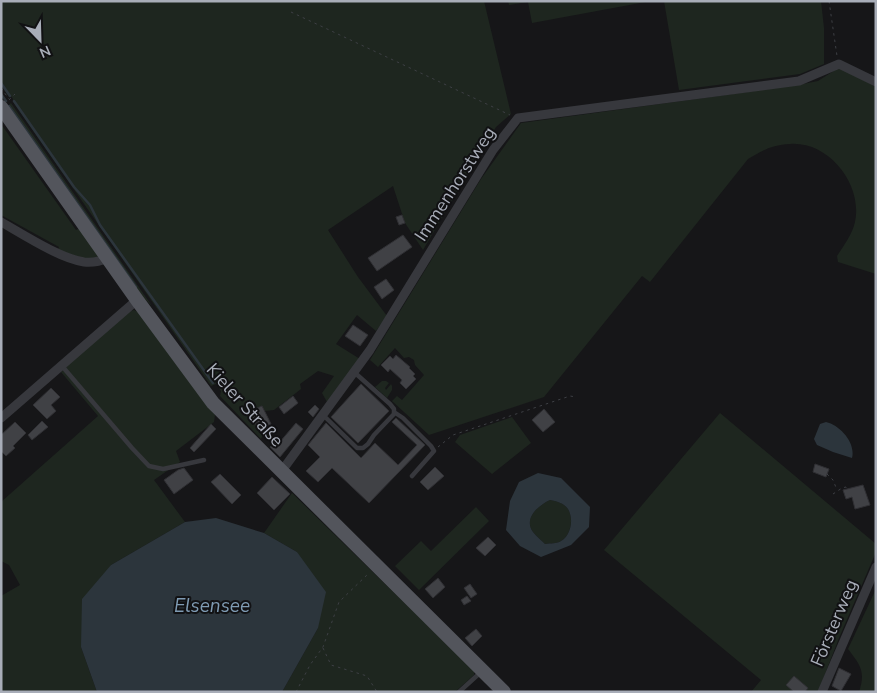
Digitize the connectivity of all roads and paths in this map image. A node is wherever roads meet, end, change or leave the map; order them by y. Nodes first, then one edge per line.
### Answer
1 (829, 1) edge
2 (291, 12) dead end
3 (838, 64) junction
4 (876, 82) edge
5 (1, 107) edge
6 (518, 118) junction
7 (1, 222) edge
8 (108, 258) junction
9 (137, 300) junction
10 (61, 365) junction
11 (354, 372) junction
12 (576, 397) dead end
13 (394, 412) junction
14 (323, 415) junction
15 (1, 418) edge
16 (434, 451) junction
17 (204, 460) dead end
18 (281, 472) junction
19 (827, 474) dead end
20 (412, 476) dead end
21 (848, 489) dead end
22 (837, 490) junction
23 (833, 494) dead end
24 (376, 565) junction
25 (876, 566) edge
26 (323, 647) junction
27 (482, 671) junction
28 (296, 692) edge
29 (377, 692) edge
30 (459, 692) edge
31 (504, 692) edge
32 (822, 692) edge

1 - 3 path
2 - 6 path
3 - 4 street
3 - 6 street, Immenhorstweg
5 - 8 main road, Kieler Straße
6 - 11 street, Immenhorstweg
7 - 8 street
8 - 9 main road, Kieler Straße
9 - 10 street
9 - 18 main road, Kieler Straße
10 - 15 street
10 - 17 lane
11 - 13 lane
11 - 14 street, Immenhorstweg
12 - 16 path
13 - 14 lane
13 - 16 lane
14 - 18 street, Immenhorstweg
16 - 20 lane
18 - 24 main road, Kieler Straße
19 - 22 path
21 - 22 path
22 - 23 path
24 - 26 path
24 - 27 main road, Kieler Straße
25 - 32 street, Försterweg
26 - 28 path
26 - 29 path
27 - 30 lane
27 - 31 main road, Kieler Straße

